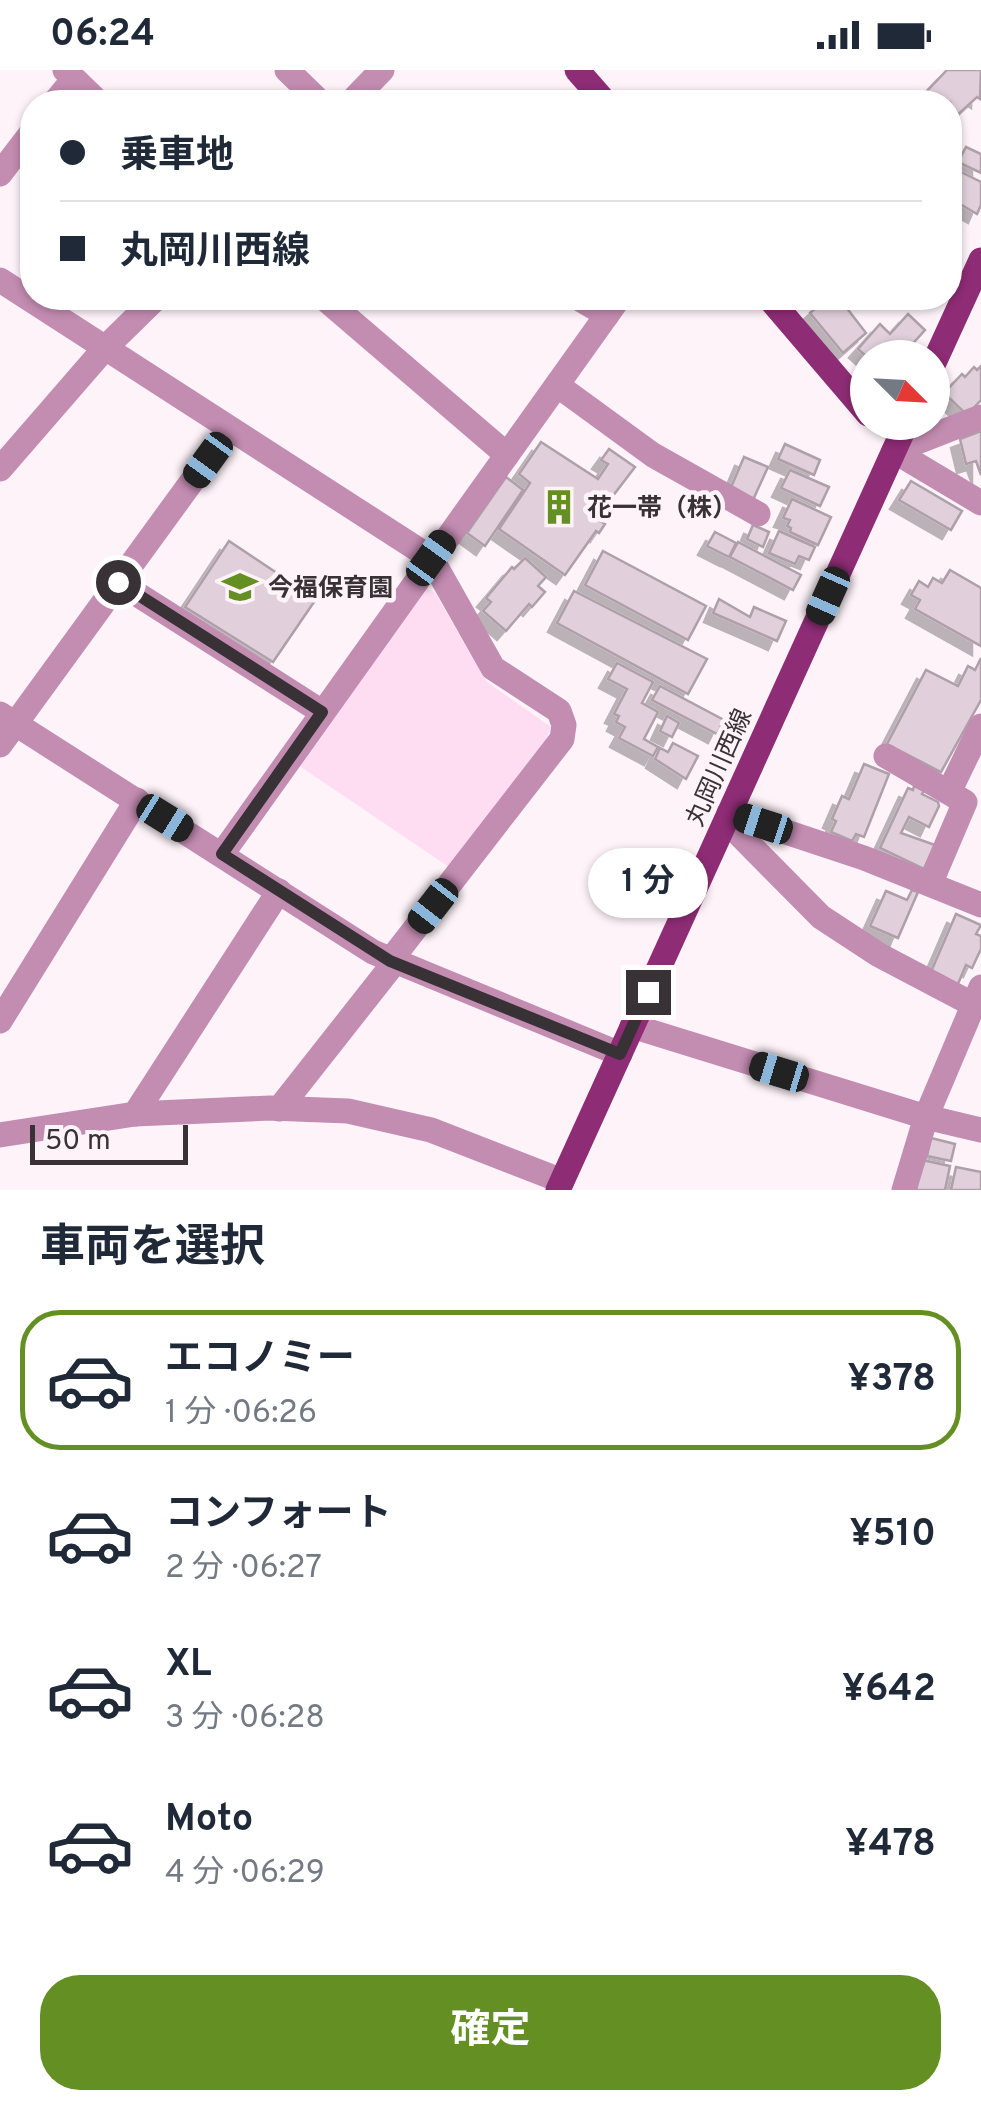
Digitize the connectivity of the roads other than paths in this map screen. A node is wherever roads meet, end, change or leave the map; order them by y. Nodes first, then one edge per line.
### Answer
1 (288, 70) edge
2 (382, 70) edge
3 (577, 70) edge
4 (308, 90) edge
5 (363, 90) edge
6 (594, 90) edge
7 (20, 148) edge
8 (0, 174) edge
9 (981, 260) edge
10 (962, 301) edge
11 (46, 310) edge
12 (144, 310) edge
13 (338, 310) edge
14 (610, 310) edge
15 (780, 310) edge
16 (958, 310) edge
17 (944, 340) edge
18 (105, 348) junction
19 (557, 385) junction
20 (850, 393) edge
21 (981, 417) edge
22 (230, 429) junction
23 (886, 440) edge
24 (899, 440) edge
25 (894, 451) junction
26 (506, 455) junction
27 (0, 469) edge
28 (981, 503) edge
29 (758, 514) dead end
30 (431, 558) junction
31 (118, 582) junction
32 (322, 712) junction
33 (981, 726) edge
34 (5, 727) edge
35 (886, 756) dead end
36 (949, 792) junction
37 (137, 800) junction
38 (728, 817) junction
39 (222, 854) junction
40 (930, 884) junction
41 (279, 891) junction
42 (981, 905) edge
43 (392, 962) junction
44 (977, 996) edge
45 (0, 1021) edge
46 (632, 1026) junction
47 (971, 1038) edge
48 (620, 1054) junction
49 (279, 1109) junction
50 (135, 1114) junction
51 (926, 1118) junction
52 (981, 1130) edge
53 (0, 1135) edge
54 (560, 1186) edge
55 (904, 1190) edge

1 - 4 street
2 - 5 street
3 - 6 main road
7 - 8 street
9 - 10 main road
11 - 18 street
12 - 18 street
13 - 26 street
14 - 19 street
15 - 20 main road
16 - 17 main road
18 - 22 street
18 - 27 street
19 - 26 street
19 - 29 street
21 - 25 street
22 - 30 street
22 - 31 street
23 - 25 main road
24 - 25 main road, 丸岡川西線
25 - 28 street
25 - 38 main road, 丸岡川西線
26 - 30 street
30 - 32 street
30 - 43 street
31 - 32 street
31 - 34 street
32 - 39 street
33 - 36 street
34 - 37 street
35 - 36 street
36 - 40 street
37 - 39 street
37 - 45 street
38 - 40 street
38 - 44 street
38 - 46 main road, 丸岡川西線
39 - 41 street
40 - 42 street
41 - 43 street
41 - 50 street
43 - 48 street
43 - 49 street
44 - 47 street
46 - 48 main road, 丸岡川西線
46 - 51 street
47 - 51 street
48 - 54 main road, 丸岡川西線
49 - 50 street
49 - 54 street
50 - 53 street
51 - 52 street
51 - 55 street

